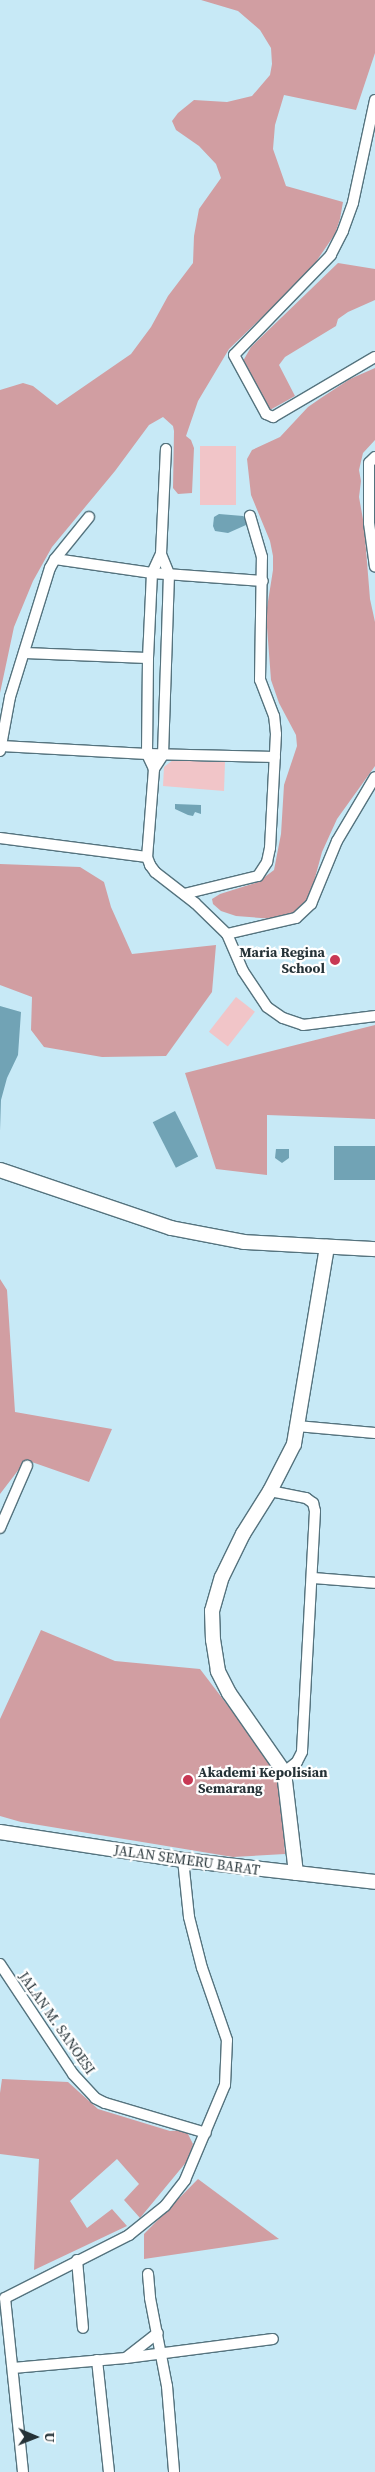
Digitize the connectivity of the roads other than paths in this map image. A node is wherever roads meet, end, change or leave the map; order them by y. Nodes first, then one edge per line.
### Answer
1 (375, 100) edge
2 (375, 357) edge
3 (166, 449) dead end
4 (375, 457) edge
5 (372, 475) edge
6 (89, 516) dead end
7 (250, 516) dead end
8 (161, 554) junction
9 (55, 559) junction
10 (375, 567) edge
11 (152, 573) junction
12 (169, 574) junction
13 (263, 581) junction
14 (24, 652) junction
15 (148, 658) junction
16 (166, 659) junction
17 (0, 749) edge
18 (147, 754) junction
19 (163, 755) junction
20 (275, 757) junction
21 (154, 769) junction
22 (375, 777) edge
23 (0, 838) edge
24 (147, 857) junction
25 (184, 894) junction
26 (228, 934) junction
27 (375, 1016) edge
28 (0, 1170) edge
29 (327, 1247) junction
30 (375, 1249) edge
31 (298, 1426) junction
32 (375, 1433) edge
33 (27, 1466) dead end
34 (270, 1491) junction
35 (0, 1528) edge
36 (312, 1578) junction
37 (375, 1584) edge
38 (284, 1772) junction
39 (0, 1832) edge
40 (183, 1860) junction
41 (296, 1873) junction
42 (375, 1882) edge
43 (0, 1964) edge
44 (206, 2133) junction
45 (77, 2260) junction
46 (148, 2274) dead end
47 (83, 2328) dead end
48 (158, 2333) junction
49 (273, 2339) dead end
50 (162, 2354) junction
51 (126, 2358) junction
52 (97, 2360) junction
53 (13, 2368) junction
54 (24, 2472) edge
55 (109, 2472) edge
56 (174, 2472) edge

1 - 2 street
3 - 8 street
4 - 5 street
5 - 10 street
6 - 9 street
7 - 13 street
8 - 11 street
8 - 12 street
9 - 11 street
9 - 14 street
11 - 12 street
11 - 15 street
12 - 13 street
12 - 16 street
13 - 20 street
14 - 15 street
14 - 17 street
15 - 16 street
15 - 18 street
16 - 19 street
17 - 18 street
18 - 19 street
18 - 21 street
19 - 20 street
19 - 21 street
20 - 25 street
21 - 24 street
22 - 26 street
23 - 24 street
24 - 25 street
25 - 26 street
26 - 27 street
28 - 29 street
29 - 30 street
29 - 31 street
31 - 32 street
31 - 34 street
33 - 35 street
34 - 36 street
34 - 38 street
36 - 37 street
36 - 38 street
38 - 41 street
39 - 40 street, JALAN SEMERU BARAT
40 - 41 street, JALAN SEMERU BARAT
40 - 44 street
41 - 42 street, JALAN SEMERU BARAT
43 - 44 street, JALAN M. SANOESI
44 - 45 street
45 - 47 street
45 - 53 street
46 - 48 street
48 - 50 street
48 - 51 street
49 - 50 street
50 - 51 street
50 - 56 street
51 - 52 street
52 - 53 street
52 - 55 street
53 - 54 street

